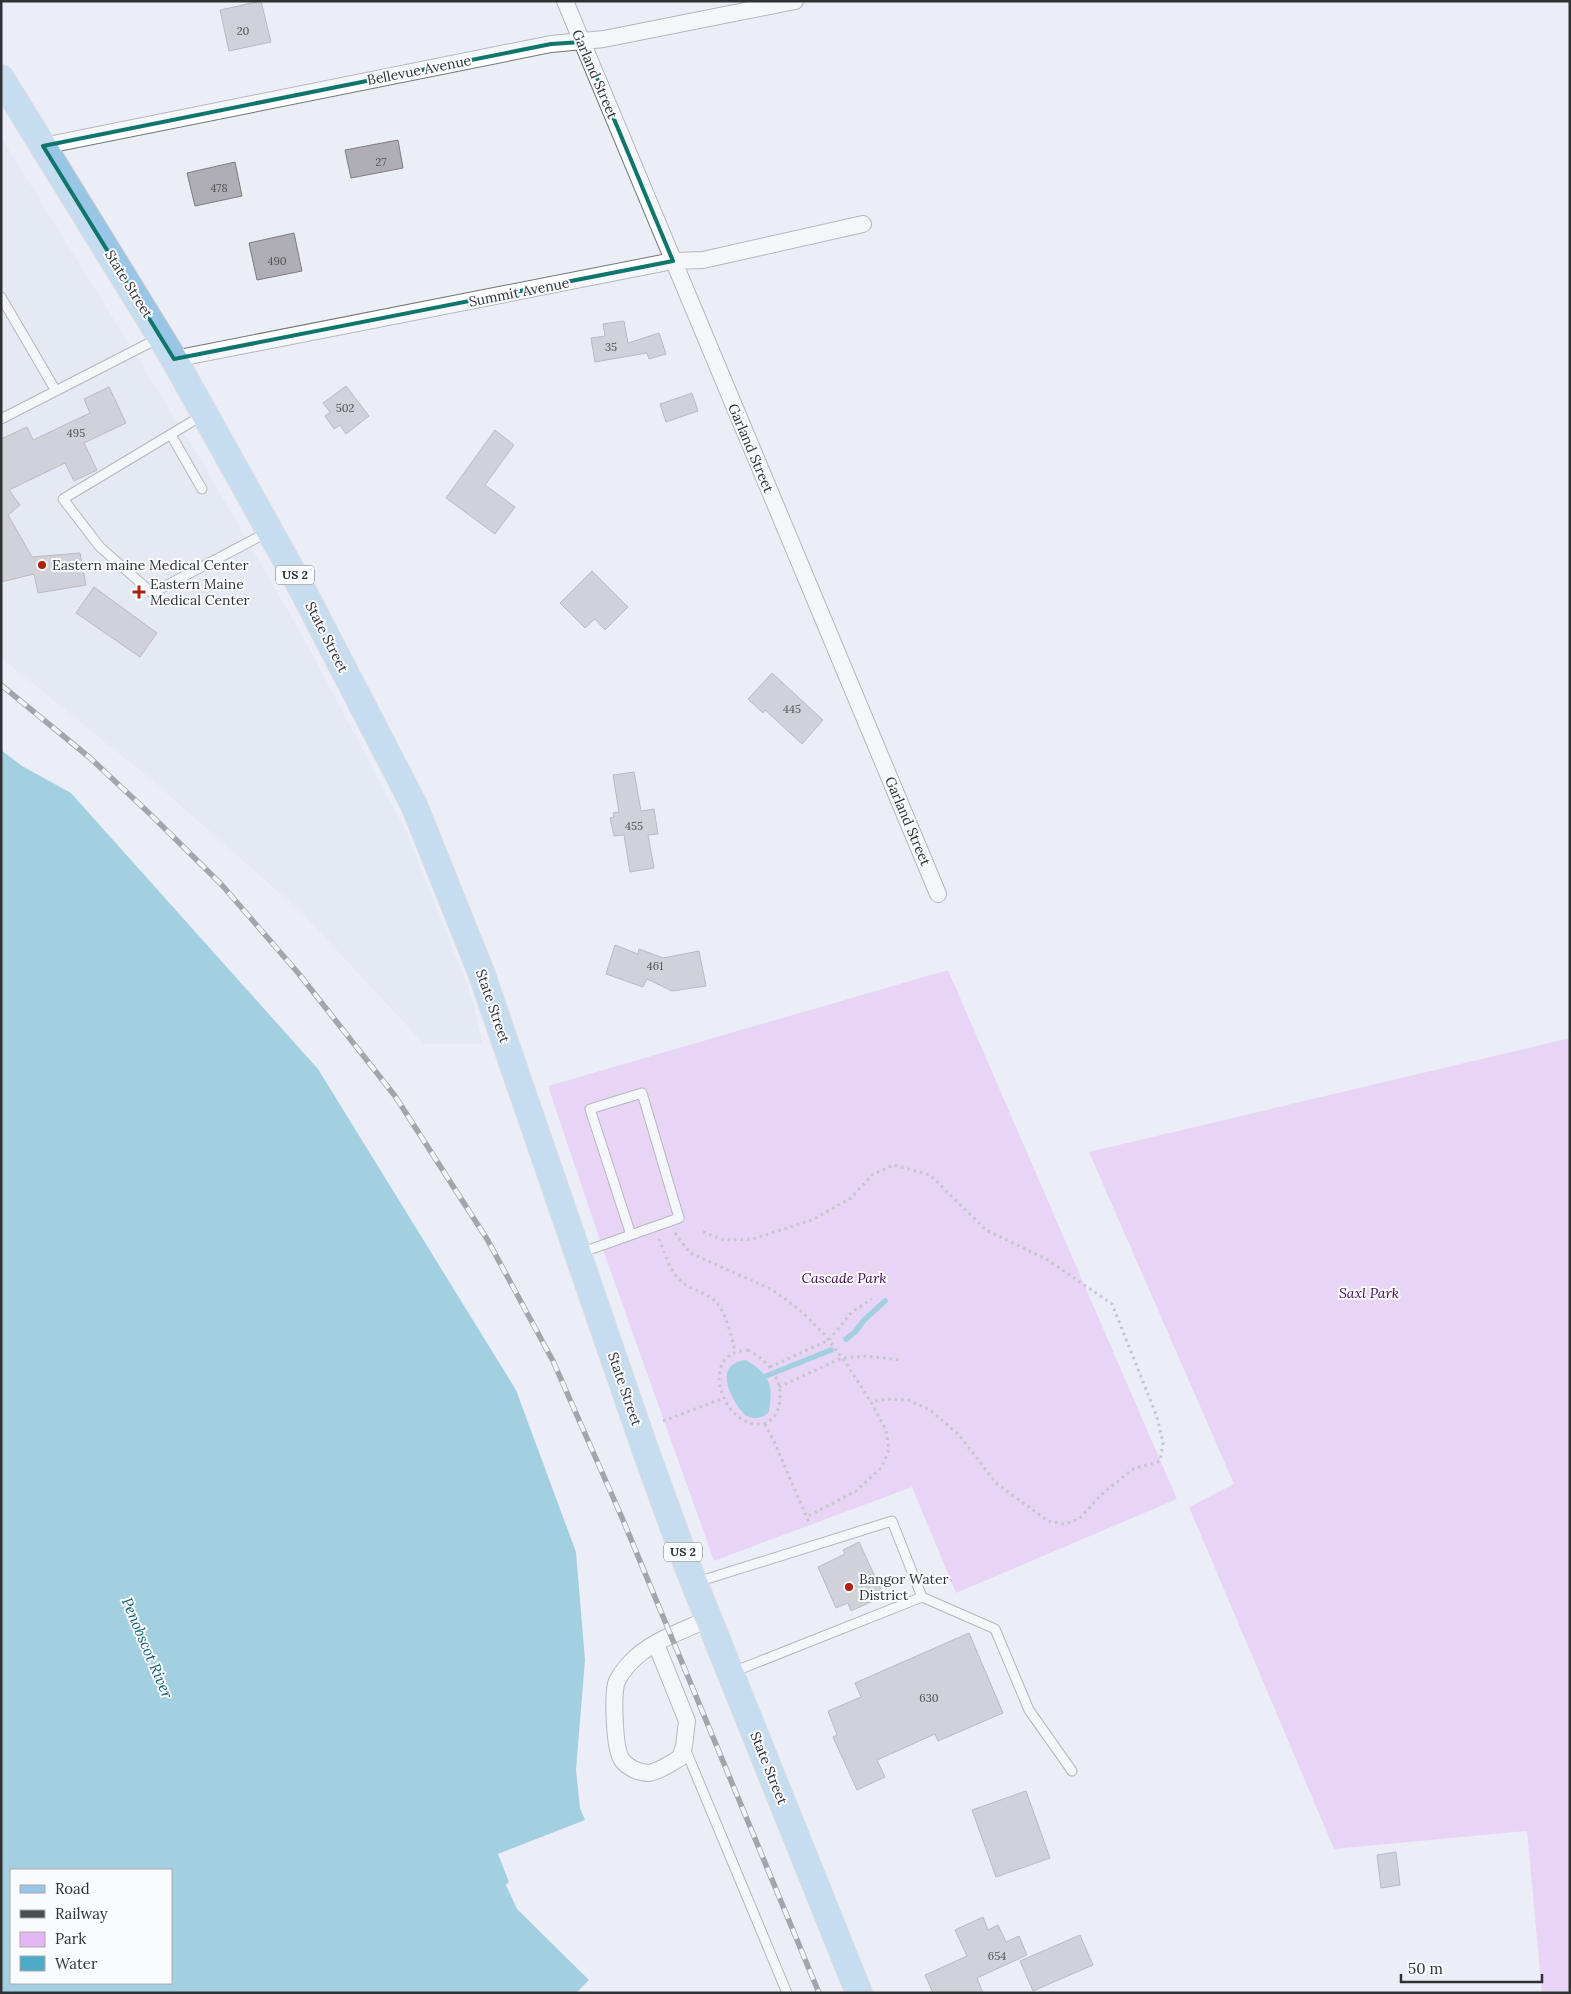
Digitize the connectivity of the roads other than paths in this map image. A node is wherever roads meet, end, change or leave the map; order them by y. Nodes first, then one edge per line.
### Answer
1 (565, 1) edge
2 (795, 1) edge
3 (582, 42) junction
4 (1, 78) edge
5 (43, 146) junction
6 (863, 224) dead end
7 (673, 261) junction
8 (1, 296) edge
9 (161, 337) junction
10 (174, 359) junction
11 (56, 391) junction
12 (205, 413) junction
13 (1, 419) edge
14 (171, 435) junction
15 (202, 490) dead end
16 (270, 530) junction
17 (938, 894) dead end
18 (631, 1235) junction
19 (578, 1254) junction
20 (694, 1583) junction
21 (922, 1597) junction
22 (708, 1619) junction
23 (656, 1644) junction
24 (731, 1672) junction
25 (684, 1746) junction
26 (1072, 1771) dead end
27 (788, 1993) edge
28 (859, 1993) edge

1 - 3 street, Garland Street
2 - 3 street, Bellevue Avenue
3 - 5 street, Bellevue Avenue
3 - 7 street, Garland Street
4 - 5 main road, State Street / US 2
5 - 9 main road, State Street / US 2
6 - 7 street, Summit Avenue
7 - 10 street, Summit Avenue
7 - 17 street, Garland Street
8 - 11 lane
9 - 10 main road, State Street / US 2
9 - 11 lane
10 - 12 main road, State Street / US 2
11 - 13 lane
12 - 14 lane
12 - 16 main road, State Street / US 2
14 - 15 lane
14 - 16 lane
16 - 19 main road, State Street / US 2
18 - 18 lane
18 - 19 lane
19 - 20 main road, State Street / US 2
20 - 21 lane
20 - 22 main road, State Street / US 2
21 - 24 lane
21 - 26 lane
22 - 23 street
22 - 24 main road, State Street / US 2
23 - 25 street
23 - 25 street
24 - 28 main road, State Street / US 2
25 - 27 lane

